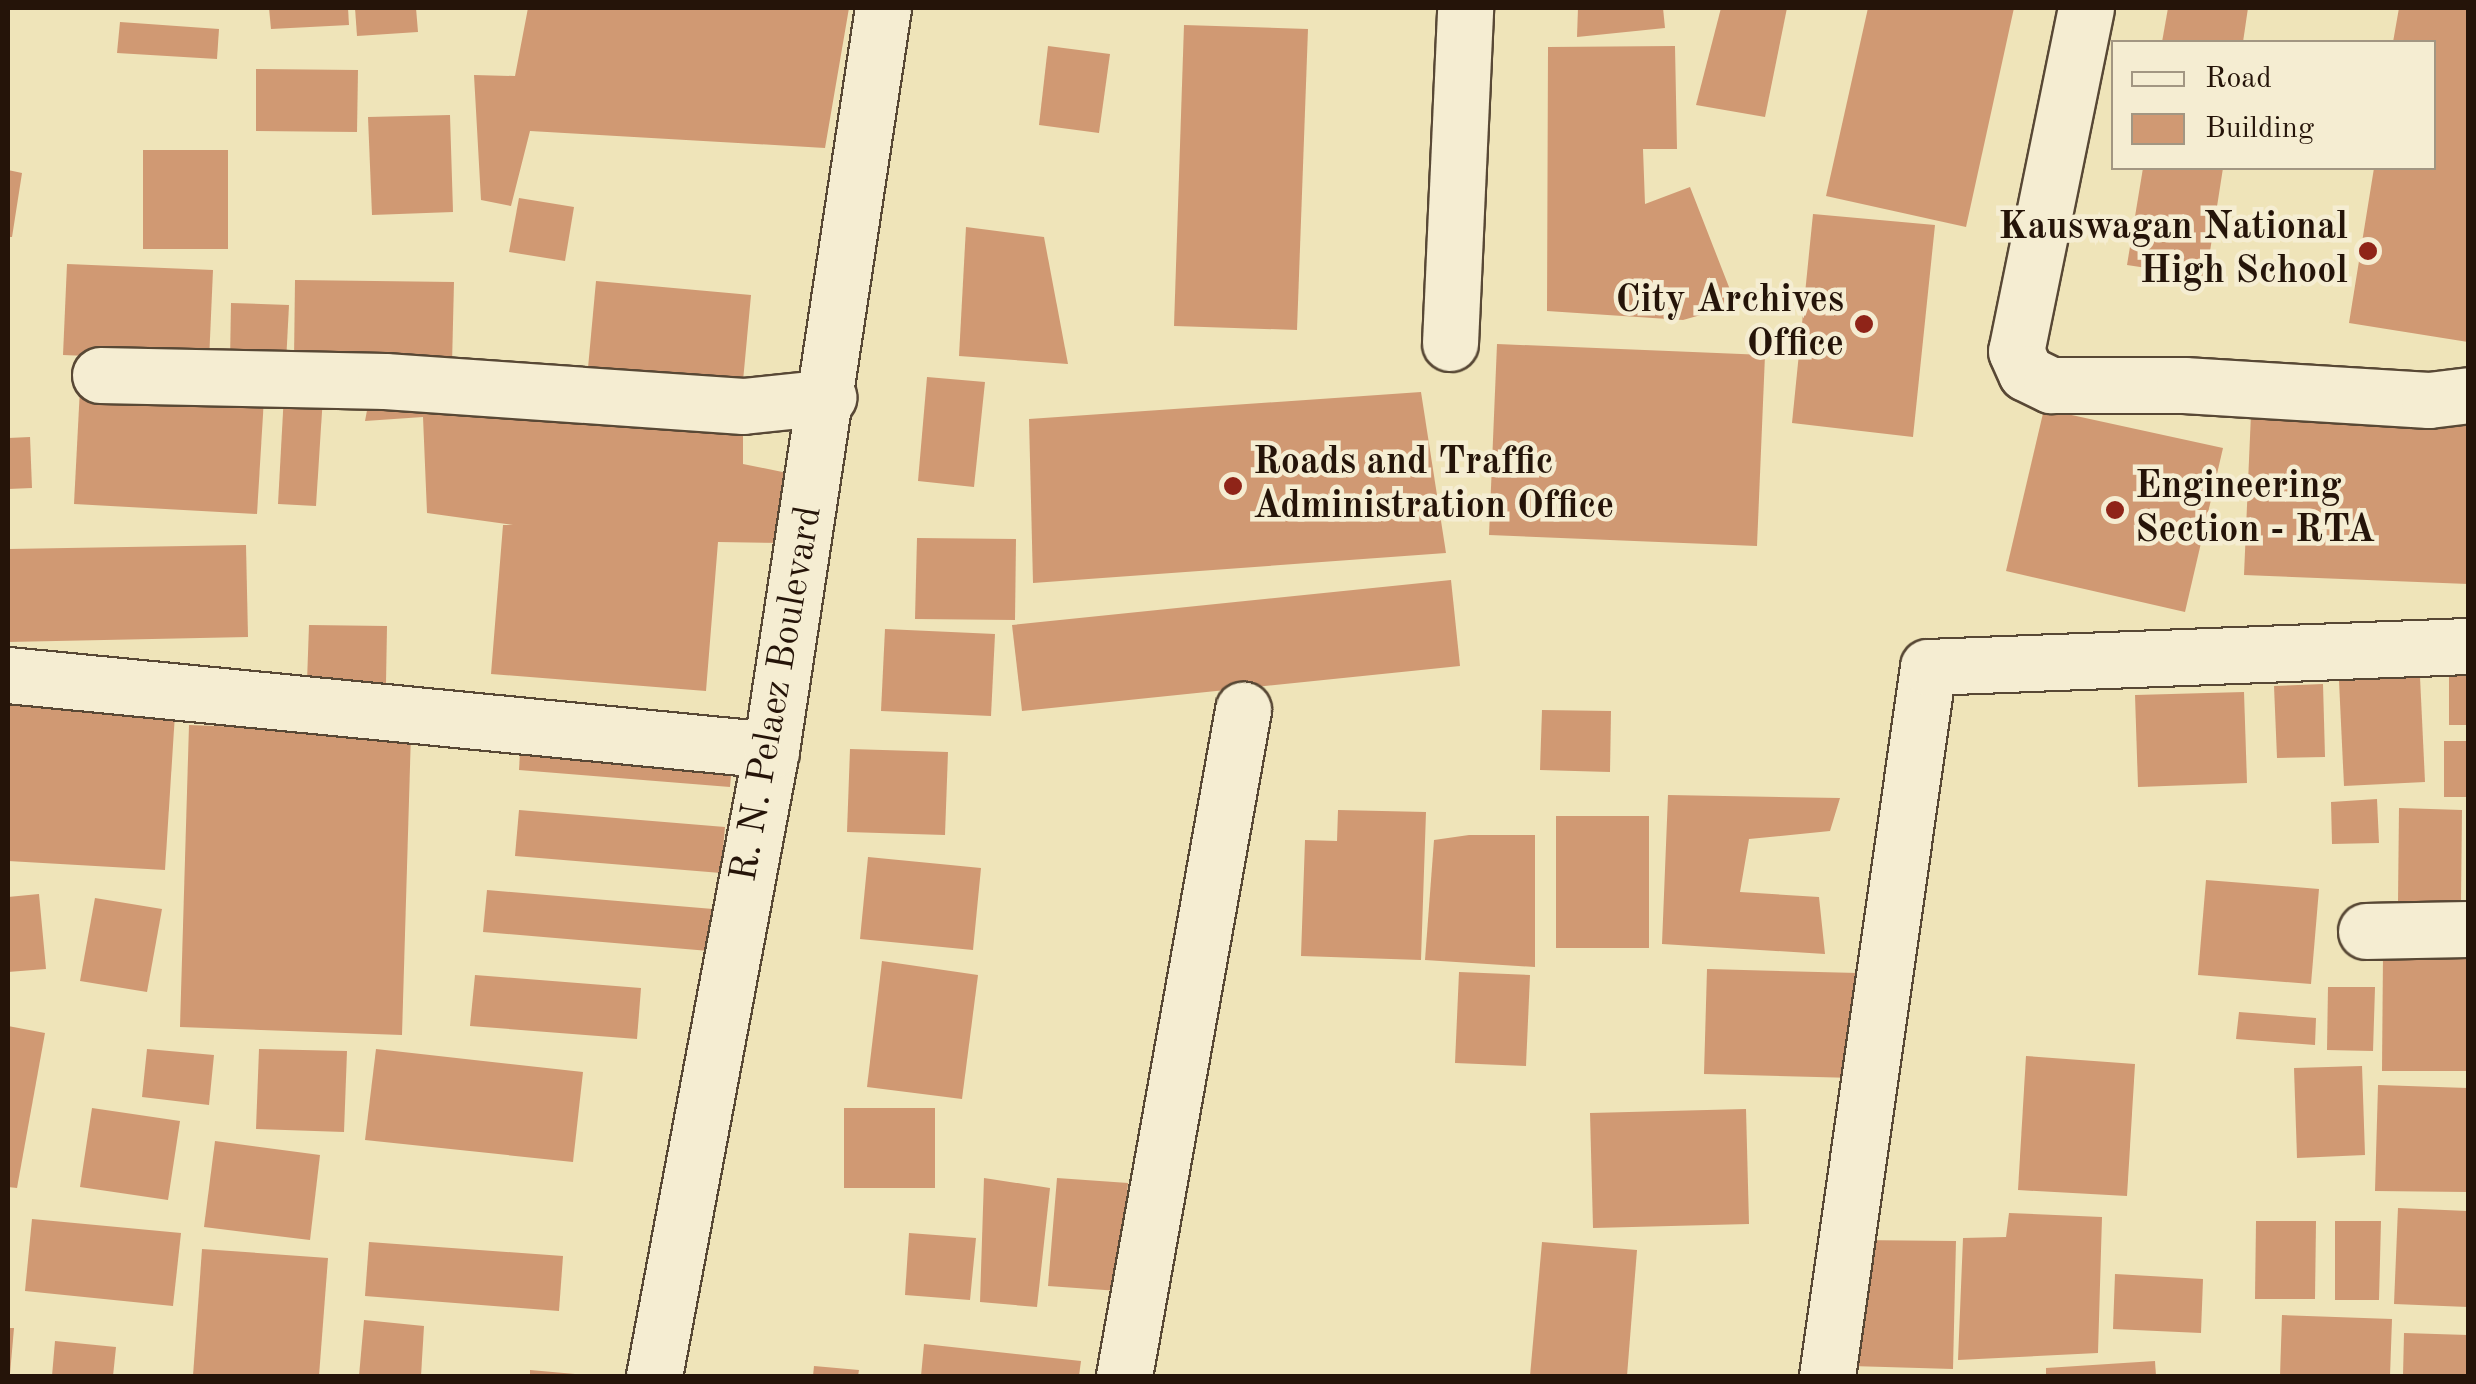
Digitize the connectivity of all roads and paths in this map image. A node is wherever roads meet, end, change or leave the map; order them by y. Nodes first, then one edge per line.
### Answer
1 (884, 8) edge
2 (1465, 8) edge
3 (2086, 8) edge
4 (1450, 343) dead end
5 (100, 374) dead end
6 (2468, 395) edge
7 (828, 397) junction
8 (2468, 646) edge
9 (8, 675) edge
10 (1244, 710) dead end
11 (771, 750) junction
12 (2468, 929) edge
13 (2366, 931) dead end
14 (654, 1376) edge
15 (1124, 1376) edge
16 (1827, 1376) edge

1 - 7 street, R. N. Pelaez Boulevard
2 - 4 street
3 - 6 street
5 - 7 street
7 - 11 street, R. N. Pelaez Boulevard
8 - 16 street
9 - 11 street
10 - 15 street
11 - 14 street, R. N. Pelaez Boulevard
12 - 13 street

